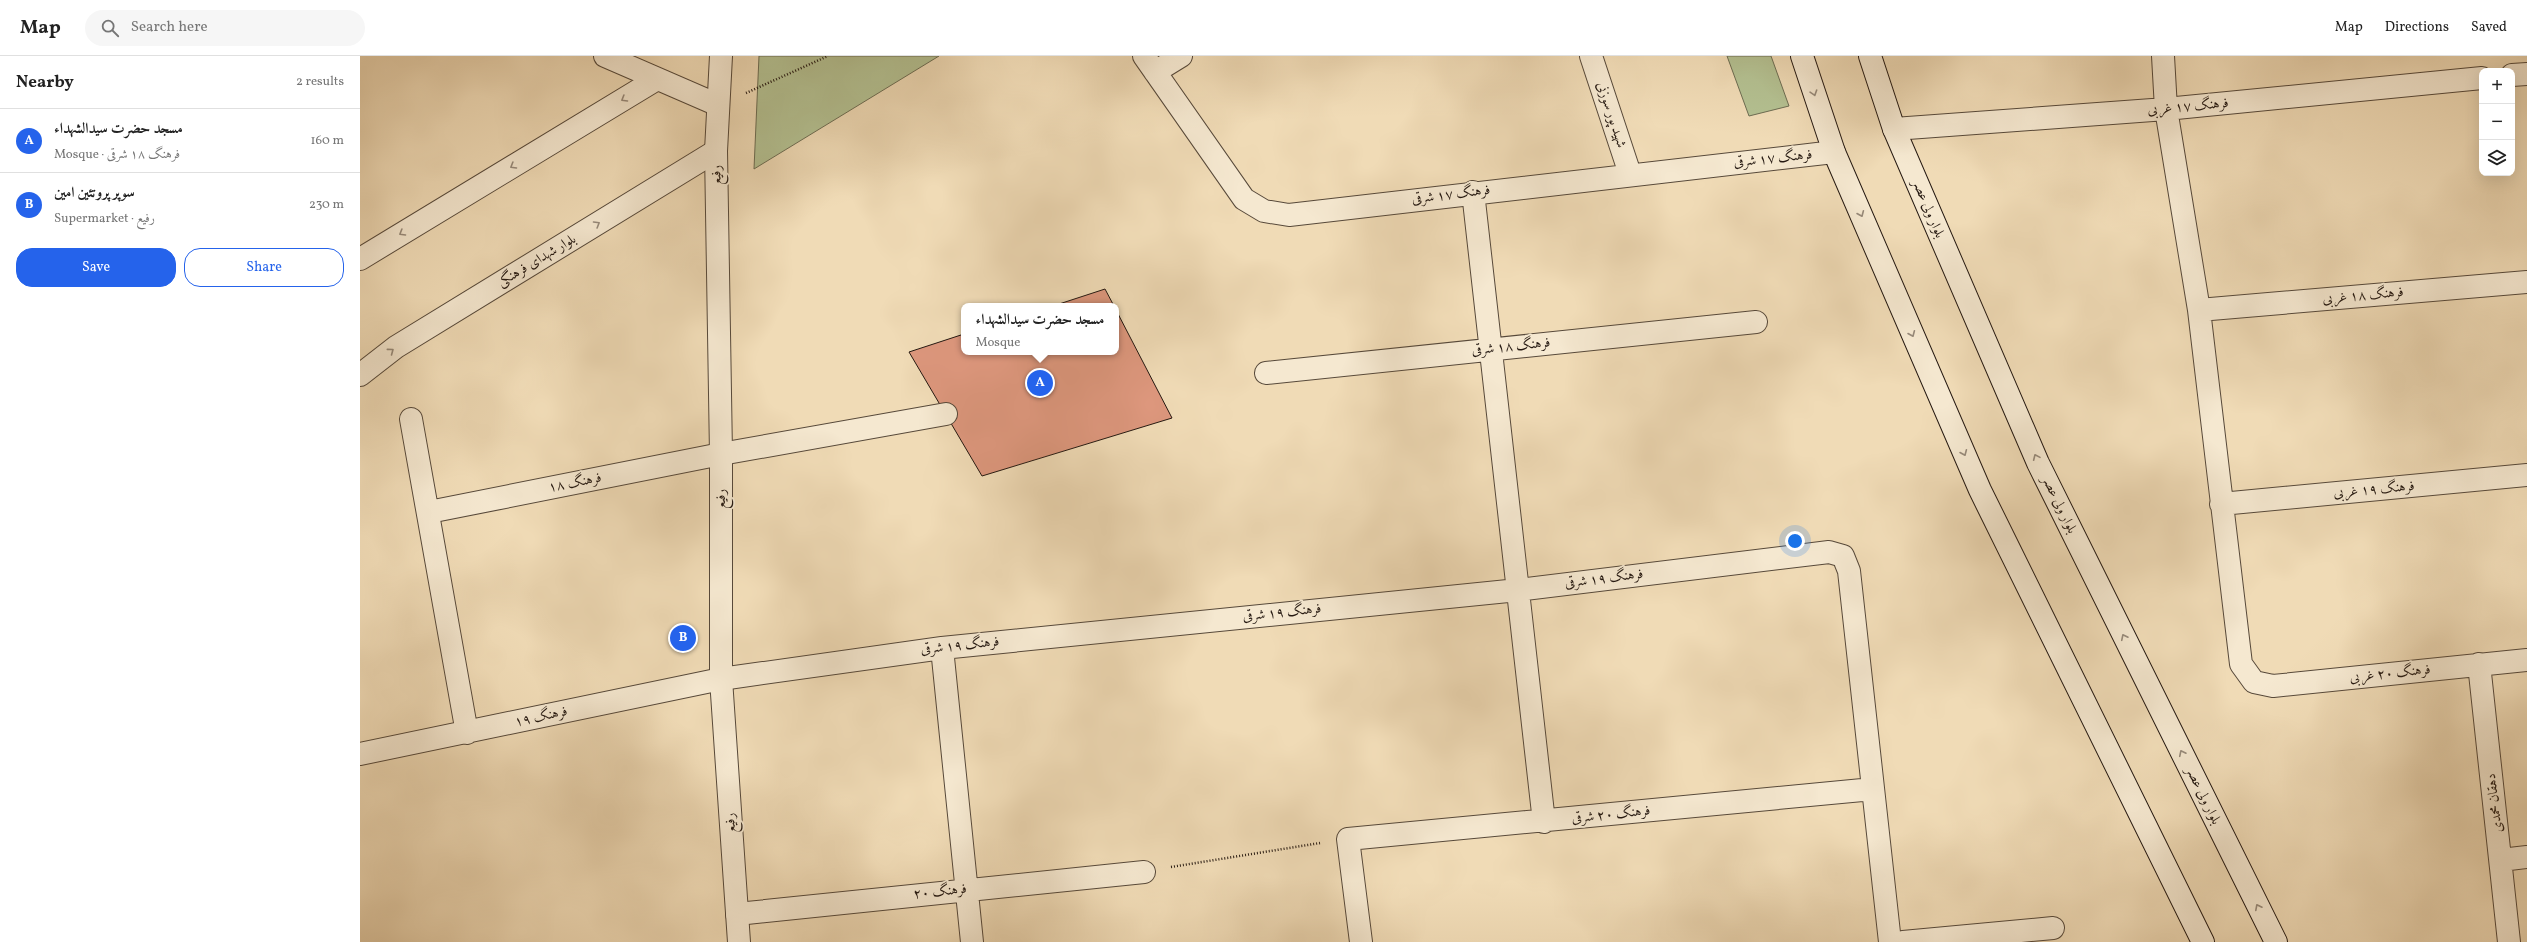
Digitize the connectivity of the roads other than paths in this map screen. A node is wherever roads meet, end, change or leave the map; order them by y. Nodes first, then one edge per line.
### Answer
1 (605, 56) edge
2 (721, 56) edge
3 (1181, 56) edge
4 (1591, 56) edge
5 (1802, 56) edge
6 (1870, 56) edge
7 (2163, 56) edge
8 (1150, 64) edge
9 (2527, 74) edge
10 (2515, 75) edge
11 (657, 78) junction
12 (2479, 78) edge
13 (718, 105) junction
14 (2166, 109) junction
15 (1894, 129) junction
16 (716, 151) junction
17 (1834, 152) junction
18 (1630, 174) junction
19 (1473, 192) junction
20 (360, 259) edge
21 (2527, 282) edge
22 (2199, 310) junction
23 (1756, 322) dead end
24 (1491, 349) junction
25 (1266, 373) dead end
26 (360, 375) edge
27 (946, 414) dead end
28 (411, 419) dead end
29 (721, 454) junction
30 (2527, 476) edge
31 (2221, 504) junction
32 (429, 512) junction
33 (1518, 590) junction
34 (942, 648) junction
35 (2527, 660) edge
36 (2478, 664) junction
37 (721, 679) junction
38 (467, 733) junction
39 (360, 754) edge
40 (1872, 789) junction
41 (1544, 822) junction
42 (2527, 857) edge
43 (2502, 860) junction
44 (1144, 872) road end
45 (966, 889) junction
46 (737, 914) junction
47 (2053, 928) dead end
48 (739, 942) edge
49 (972, 942) edge
50 (1361, 942) edge
51 (1890, 942) edge
52 (1903, 942) edge
53 (2203, 942) edge
54 (2276, 942) edge
55 (2509, 942) edge

1 - 11 street
2 - 13 street, رفیع
3 - 8 street
4 - 18 street, شهید پور سوزنی
5 -> 17 street
6 - 15 street, بلوار ولی عصر
7 - 14 street
8 - 19 street, فرهنگ ۱۷ شرقی
9 - 10 street
11 - 13 street
11 -> 20 street
12 - 14 street, فرهنگ ۱۷ غربی
13 - 16 street, رفیع
14 - 15 street, فرهنگ ۱۷ غربی
14 - 22 street
54 -> 15 street, بلوار ولی عصر
26 -> 16 street, بلوار شهدای فرهنگی
16 - 29 street, رفیع
17 - 18 street, فرهنگ ۱۷ شرقی
17 -> 53 street
18 - 19 street, فرهنگ ۱۷ شرقی
19 - 24 street
21 - 22 street, فرهنگ ۱۸ غربی
22 - 31 street
23 - 24 street, فرهنگ ۱۸ شرقی
24 - 25 street, فرهنگ ۱۸ شرقی
24 - 33 street
27 - 29 street, فرهنگ ۱۸
28 - 32 street
29 - 32 street, فرهنگ ۱۸
29 - 37 street, رفیع
30 - 31 street, فرهنگ ۱۹ غربی
31 - 36 street, فرهنگ ۲۰ غربی
32 - 38 street
33 - 34 street, فرهنگ ۱۹ شرقی
33 - 40 street, فرهنگ ۱۹ شرقی
33 - 41 street
34 - 37 street, فرهنگ ۱۹ شرقی
34 - 45 street
35 - 36 street, فرهنگ ۲۰ غربی
36 - 43 street, دهقان محمدی
37 - 38 street, فرهنگ ۱۹
37 - 46 street, رفیع
38 - 39 street, فرهنگ ۱۹
40 - 41 street, فرهنگ ۲۰ شرقی
40 - 51 street
41 - 50 street, فرهنگ ۲۰ شرقی
42 - 43 street
43 - 55 street, دهقان محمدی
44 - 45 street, فرهنگ ۲۰
45 - 46 street, فرهنگ ۲۰
45 - 49 street
46 - 48 street, رفیع
47 - 52 street

